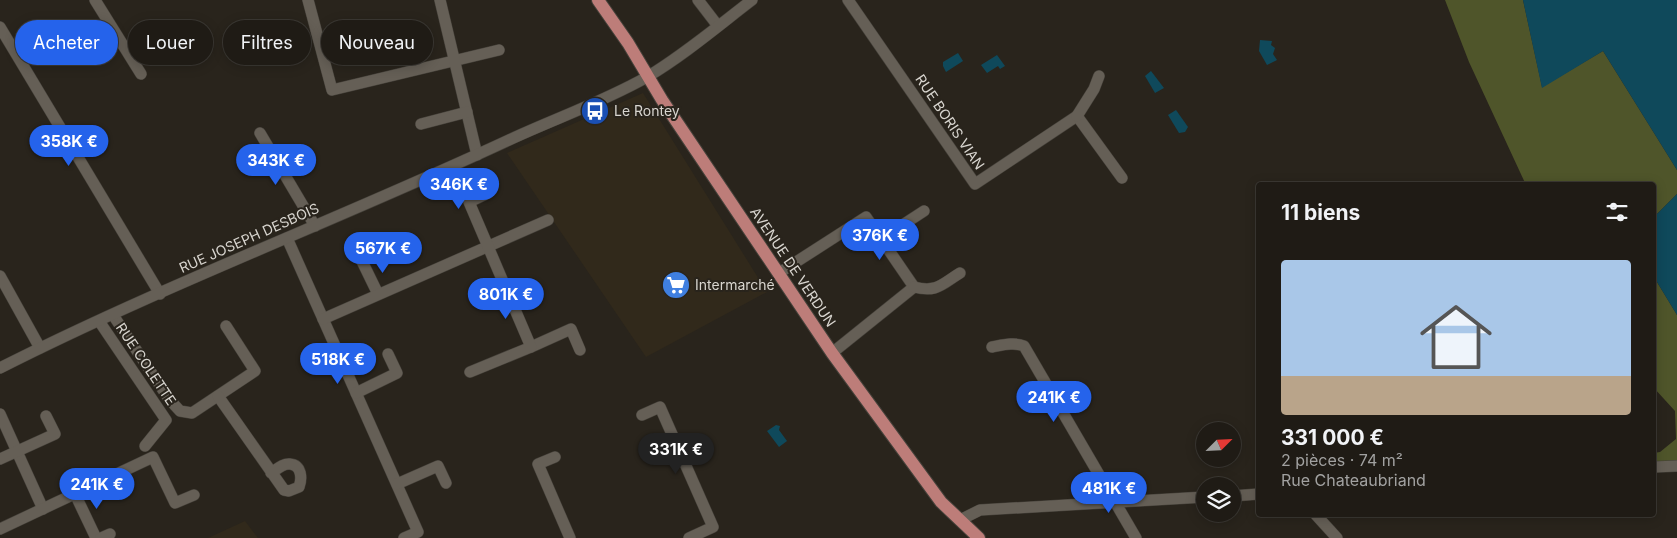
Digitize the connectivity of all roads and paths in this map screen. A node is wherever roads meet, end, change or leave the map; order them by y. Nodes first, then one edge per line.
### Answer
1 (95, 0) edge
2 (308, 0) edge
3 (440, 0) edge
4 (598, 0) edge
5 (698, 0) edge
6 (752, 0) edge
7 (848, 0) edge
8 (718, 26) junction
9 (0, 27) edge
10 (499, 50) dead end
11 (454, 60) junction
12 (141, 74) dead end
13 (648, 76) junction
14 (1099, 76) dead end
15 (467, 112) junction
16 (1077, 116) junction
17 (421, 124) dead end
18 (260, 133) dead end
19 (477, 155) junction
20 (1122, 178) dead end
21 (488, 194) dead end
22 (924, 211) dead end
23 (548, 220) dead end
24 (315, 226) junction
25 (287, 238) junction
26 (881, 239) junction
27 (489, 246) junction
28 (372, 249) dead end
29 (778, 273) junction
30 (960, 273) dead end
31 (0, 276) edge
32 (914, 288) junction
33 (160, 294) junction
34 (378, 294) junction
35 (113, 315) junction
36 (323, 319) junction
37 (99, 322) junction
38 (226, 326) dead end
39 (992, 346) dead end
40 (531, 347) junction
41 (40, 348) junction
42 (580, 350) dead end
43 (832, 353) junction
44 (388, 354) dead end
45 (0, 368) edge
46 (470, 372) dead end
47 (356, 392) junction
48 (218, 396) junction
49 (0, 414) edge
50 (642, 415) dead end
51 (46, 416) dead end
52 (145, 446) dead end
53 (17, 451) junction
54 (555, 456) dead end
55 (0, 459) edge
56 (1677, 466) edge
57 (1656, 467) edge
58 (271, 473) dead end
59 (446, 483) dead end
60 (397, 484) junction
61 (75, 494) junction
62 (1256, 494) edge
63 (194, 495) dead end
64 (1241, 495) edge
65 (1196, 497) edge
66 (1114, 501) junction
67 (43, 509) junction
68 (1318, 517) edge
69 (960, 520) junction
70 (3, 528) edge
71 (421, 535) edge
72 (10, 538) edge
73 (96, 538) edge
74 (404, 538) edge
75 (570, 538) edge
76 (689, 538) edge
77 (979, 538) edge
78 (1136, 538) edge
79 (1337, 538) edge

1 - 12 street
2 - 11 street
3 - 11 street
4 - 13 main road, AVENUE DE VERDUN
5 - 8 street
6 - 8 street, RUE JOSEPH DESBOIS
7 - 16 street, RUE BORIS VIAN
8 - 13 street, RUE JOSEPH DESBOIS
9 - 33 street
10 - 11 street
11 - 15 street
13 - 19 street, RUE JOSEPH DESBOIS
13 - 29 main road, AVENUE DE VERDUN
14 - 16 street, RUE BORIS VIAN
15 - 17 street
15 - 19 street
16 - 20 street
18 - 24 street
19 - 24 street, RUE JOSEPH DESBOIS
21 - 27 street
22 - 26 street
23 - 27 street
24 - 25 street, RUE JOSEPH DESBOIS
25 - 33 street, RUE JOSEPH DESBOIS
25 - 36 street
26 - 29 street
26 - 32 street
27 - 34 street
27 - 40 street
28 - 34 street
29 - 43 main road, AVENUE DE VERDUN
30 - 32 street
31 - 41 street
32 - 43 street
33 - 35 street, RUE JOSEPH DESBOIS
34 - 36 street
35 - 37 street, RUE JOSEPH DESBOIS
35 - 48 street
36 - 47 street
37 - 41 street, RUE JOSEPH DESBOIS
37 - 52 street, RUE COLETTE
38 - 48 street
39 - 66 street
40 - 42 street
40 - 46 street
41 - 45 street, RUE JOSEPH DESBOIS
43 - 69 main road, AVENUE DE VERDUN
44 - 47 street
47 - 60 street
48 - 58 street
49 - 53 street
50 - 76 street
51 - 53 street
53 - 55 street
53 - 67 street
54 - 75 street
56 - 57 street
59 - 60 street
60 - 71 street
61 - 63 street
61 - 67 street
61 - 73 street
62 - 64 street
65 - 66 street
66 - 69 street
66 - 78 street
67 - 70 street
68 - 79 street
69 - 77 main road, AVENUE DE VERDUN
70 - 72 street
71 - 74 street

